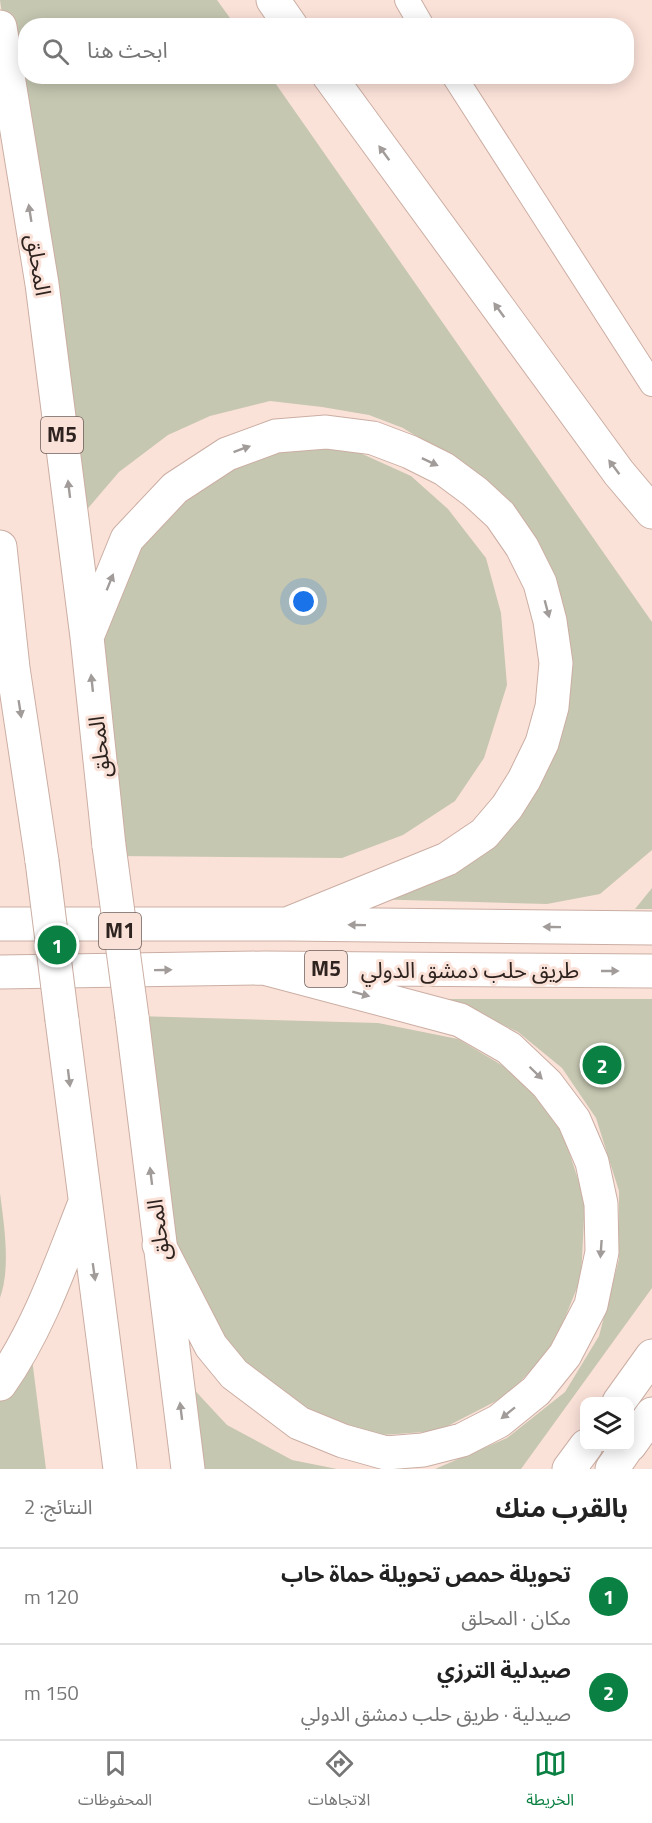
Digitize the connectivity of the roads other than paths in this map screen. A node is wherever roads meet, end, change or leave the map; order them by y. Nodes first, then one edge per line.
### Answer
1 (273, 0) edge
2 (407, 0) edge
3 (285, 18) edge
4 (417, 18) edge
5 (0, 27) edge
6 (334, 84) edge
7 (459, 84) edge
8 (652, 384) edge
9 (652, 512) edge
10 (0, 547) edge
11 (87, 637) junction
12 (7, 657) edge
13 (109, 846) joint
14 (0, 924) edge
15 (287, 924) junction
16 (652, 928) edge
17 (264, 968) junction
18 (652, 971) edge
19 (0, 972) edge
20 (84, 1203) junction
21 (159, 1245) junction
22 (652, 1356) edge
23 (0, 1384) edge
24 (622, 1397) edge
25 (652, 1414) edge
26 (634, 1439) edge
27 (582, 1451) edge
28 (625, 1451) edge
29 (120, 1469) edge
30 (188, 1469) edge
31 (569, 1469) edge
32 (612, 1469) edge

1 - 3 main road
2 - 4 street
11 -> 5 main road, المحلق / M5
9 -> 6 main road
7 - 8 street
10 - 12 main road
13 -> 11 main road, المحلق / M5
11 -> 15 main road
12 -> 20 main road, bridge
21 -> 13 main road, المحلق / M1, bridge
14 - 15 main road, طريق حلب دمشق الدولي / M5
16 -> 15 main road, طريق حلب دمشق الدولي / M5
17 -> 18 main road, طريق حلب دمشق الدولي / M5
19 -> 17 main road, طريق حلب دمشق الدولي / M5
17 -> 21 main road
20 - 23 main road
20 -> 29 main road
30 -> 21 main road, المحلق
22 - 24 main road
25 - 26 main road
27 - 31 main road
28 - 32 main road

